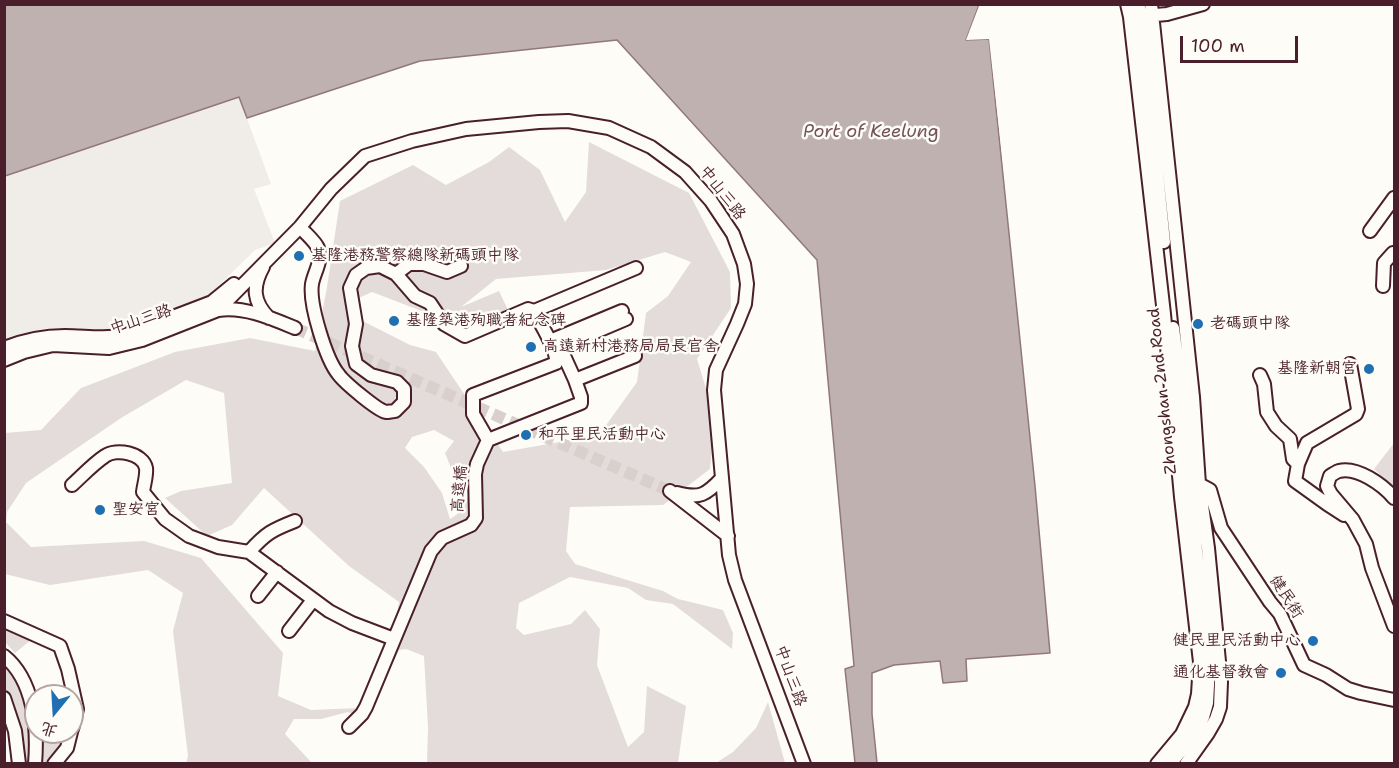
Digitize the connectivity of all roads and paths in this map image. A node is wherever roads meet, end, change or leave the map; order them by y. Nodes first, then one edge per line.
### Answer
1 (1127, 4) edge
2 (1203, 4) edge
3 (1143, 12) edge
4 (1395, 198) edge
5 (300, 227) junction
6 (1370, 231) dead end
7 (1393, 253) dead end
8 (267, 261) junction
9 (461, 266) dead end
10 (636, 268) dead end
11 (396, 274) junction
12 (1383, 286) dead end
13 (218, 310) junction
14 (534, 311) junction
15 (270, 318) junction
16 (295, 328) tunnel mouth
17 (550, 341) junction
18 (4, 348) edge
19 (635, 356) dead end
20 (4, 360) edge
21 (1350, 364) dead end
22 (1260, 375) dead end
23 (575, 380) junction
24 (488, 440) junction
25 (1298, 464) junction
26 (722, 478) junction
27 (1190, 484) junction
28 (72, 485) dead end
29 (1395, 498) edge
30 (1353, 520) junction
31 (295, 521) dead end
32 (728, 536) junction
33 (249, 552) junction
34 (277, 572) junction
35 (258, 596) dead end
36 (313, 600) junction
37 (4, 621) edge
38 (1395, 627) edge
39 (289, 631) dead end
40 (394, 639) junction
41 (4, 656) edge
42 (71, 684) edge
43 (4, 698) edge
44 (1395, 700) edge
45 (349, 727) dead end
46 (68, 744) edge
47 (19, 764) edge
48 (35, 764) edge
49 (54, 764) edge
50 (804, 764) edge
51 (1157, 764) edge
52 (1170, 764) edge
53 (1186, 764) edge

1 - 3 street, Zhongshan 2nd Road
2 - 3 street
3 - 27 street, Zhongshan 2nd Road
3 - 27 street, Zhongshan 2nd Road
4 - 6 street
5 - 8 street, 中山三路
5 - 11 street
5 - 26 street, 中山三路
7 - 12 street
8 - 13 street, 中山三路
8 - 15 street
8 - 18 street, 中山三路
9 - 11 street
10 - 14 street
11 - 14 street
13 - 15 street
13 - 20 street, 中山三路
14 - 17 street
15 - 16 street
17 - 23 street
17 - 24 street
19 - 23 street
21 - 25 street
22 - 25 street
23 - 24 street
24 - 40 street, 高遠橋
25 - 30 street
26 - 32 street, 中山三路
26 - 32 street
27 - 44 street, 健民街
27 - 51 street, Zhongshan 2nd Road
27 - 52 street, Zhongshan 2nd Road
27 - 53 street, Zhongshan 2nd Road
28 - 33 street
29 - 30 street
30 - 38 street
31 - 33 street
32 - 50 street, 中山三路
33 - 34 street
34 - 35 street
34 - 36 street
36 - 39 street
36 - 40 street
37 - 42 street
40 - 45 street
41 - 48 street
43 - 47 street
46 - 49 street

